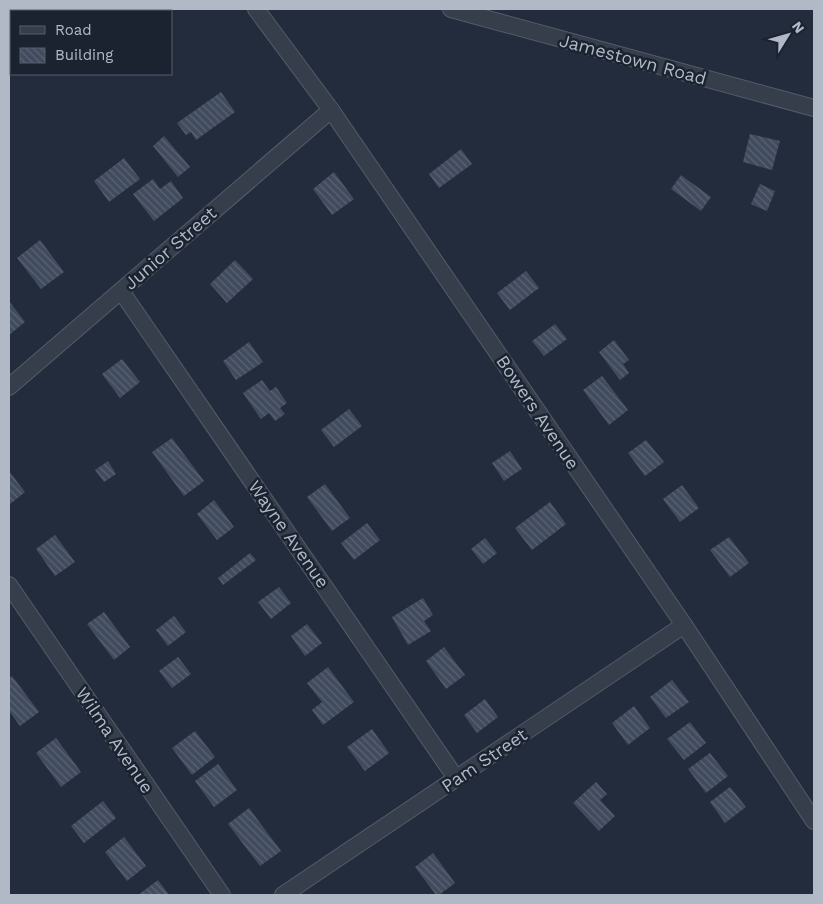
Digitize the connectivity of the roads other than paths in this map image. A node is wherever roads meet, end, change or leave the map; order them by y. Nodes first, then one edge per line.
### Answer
1 (256, 9) edge
2 (451, 9) edge
3 (814, 108) edge
4 (331, 110) junction
5 (121, 291) junction
6 (9, 387) edge
7 (9, 585) edge
8 (684, 625) junction
9 (456, 778) junction
10 (814, 820) edge
11 (222, 895) edge
12 (283, 895) edge

1 - 4 street, Bowers Avenue
2 - 3 street, Jamestown Road
4 - 5 street, Junior Street
4 - 8 street, Bowers Avenue
5 - 6 street, Junior Street
5 - 9 street, Wayne Avenue
7 - 11 street, Wilma Avenue
8 - 9 street, Pam Street
8 - 10 street, Bowers Avenue
9 - 12 street, Pam Street

